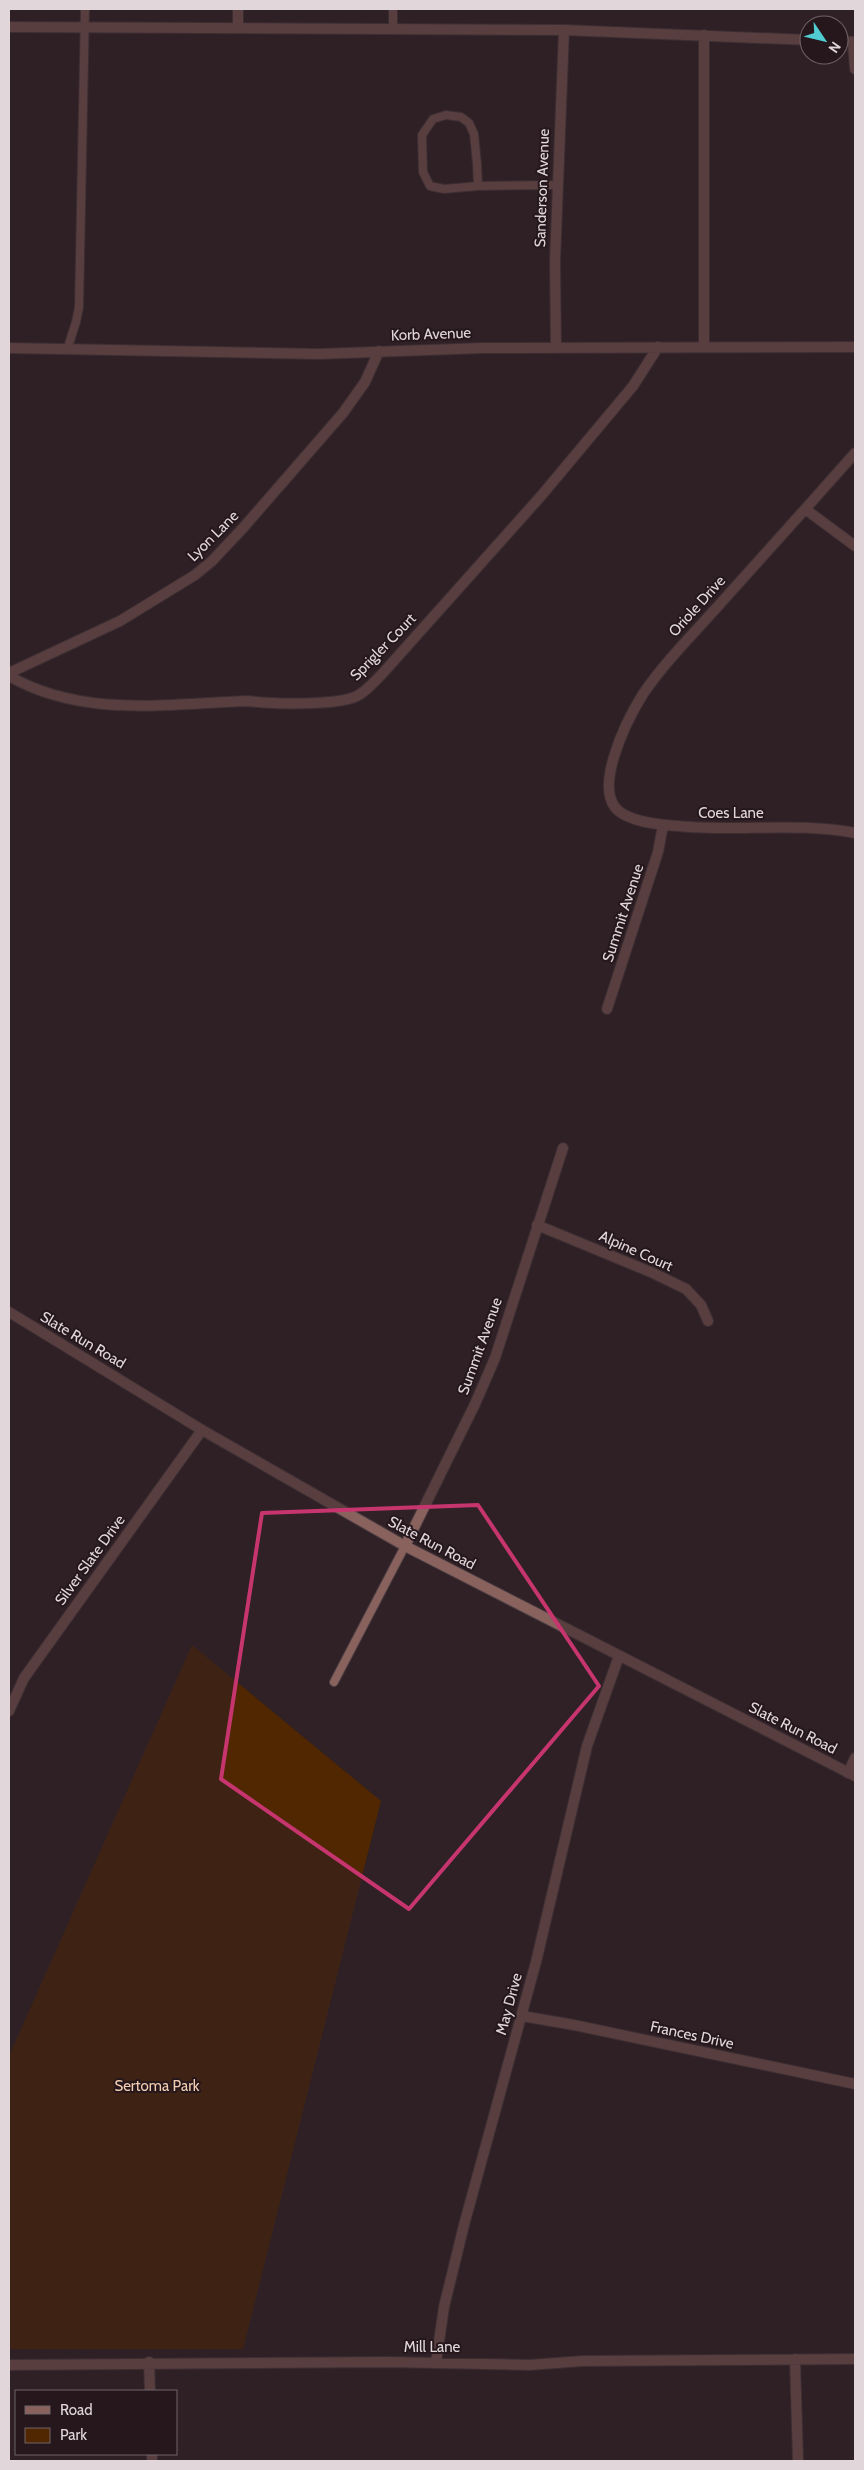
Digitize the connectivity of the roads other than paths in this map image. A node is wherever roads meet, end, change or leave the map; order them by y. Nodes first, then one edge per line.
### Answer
1 (85, 9) edge
2 (238, 9) edge
3 (393, 9) edge
4 (9, 27) edge
5 (84, 28) junction
6 (238, 28) junction
7 (393, 28) junction
8 (564, 30) junction
9 (704, 35) junction
10 (799, 40) edge
11 (854, 42) edge
12 (855, 69) edge
13 (558, 185) junction
14 (478, 186) junction
15 (658, 347) junction
16 (704, 347) junction
17 (855, 347) edge
18 (9, 348) edge
19 (556, 348) junction
20 (67, 350) junction
21 (379, 351) junction
22 (855, 453) edge
23 (805, 509) junction
24 (855, 546) edge
25 (9, 675) edge
26 (613, 804) joint
27 (663, 825) junction
28 (855, 833) edge
29 (607, 1009) dead end
30 (563, 1148) dead end
31 (537, 1225) junction
32 (9, 1312) edge
33 (708, 1322) dead end
34 (202, 1430) junction
35 (405, 1546) junction
36 (619, 1656) junction
37 (334, 1682) dead end
38 (9, 1711) edge
39 (855, 1758) edge
40 (852, 1775) edge
41 (522, 2016) junction
42 (855, 2084) edge
43 (795, 2359) junction
44 (855, 2359) edge
45 (149, 2362) junction
46 (436, 2362) junction
47 (9, 2365) edge
48 (150, 2390) edge
49 (798, 2461) edge

1 - 5 lane
2 - 6 street
3 - 7 lane
4 - 5 street
5 - 6 street
5 - 20 lane
6 - 7 street
7 - 8 street
8 - 9 street
8 - 13 street, Sanderson Avenue
9 - 10 street
9 - 16 street
11 - 12 street
13 - 14 lane
13 - 19 street, Sanderson Avenue
14 - 14 lane
15 - 16 street, Korb Avenue
15 - 19 street, Korb Avenue
15 - 25 street, Sprigler Court
16 - 17 street, Korb Avenue
18 - 20 street, Korb Avenue
19 - 21 street, Korb Avenue
20 - 21 street, Korb Avenue
21 - 25 street, Lyon Lane
22 - 23 street, Oriole Drive
23 - 24 street
23 - 26 street, Oriole Drive
26 - 27 street, Coes Lane
27 - 28 street, Coes Lane
27 - 29 street, Summit Avenue
30 - 31 street, Summit Avenue
31 - 33 street, Alpine Court
31 - 35 street, Summit Avenue
32 - 34 street, Slate Run Road
34 - 35 street, Slate Run Road
34 - 38 street, Silver Slate Drive
35 - 36 street, Slate Run Road
35 - 37 lane
36 - 40 street, Slate Run Road
36 - 41 street, May Drive
39 - 40 street
41 - 42 street, Frances Drive
41 - 46 street, May Drive
43 - 44 street, Mill Lane
43 - 46 street, Mill Lane
43 - 49 street
45 - 46 street, Mill Lane
45 - 47 street, Mill Lane
45 - 48 street

